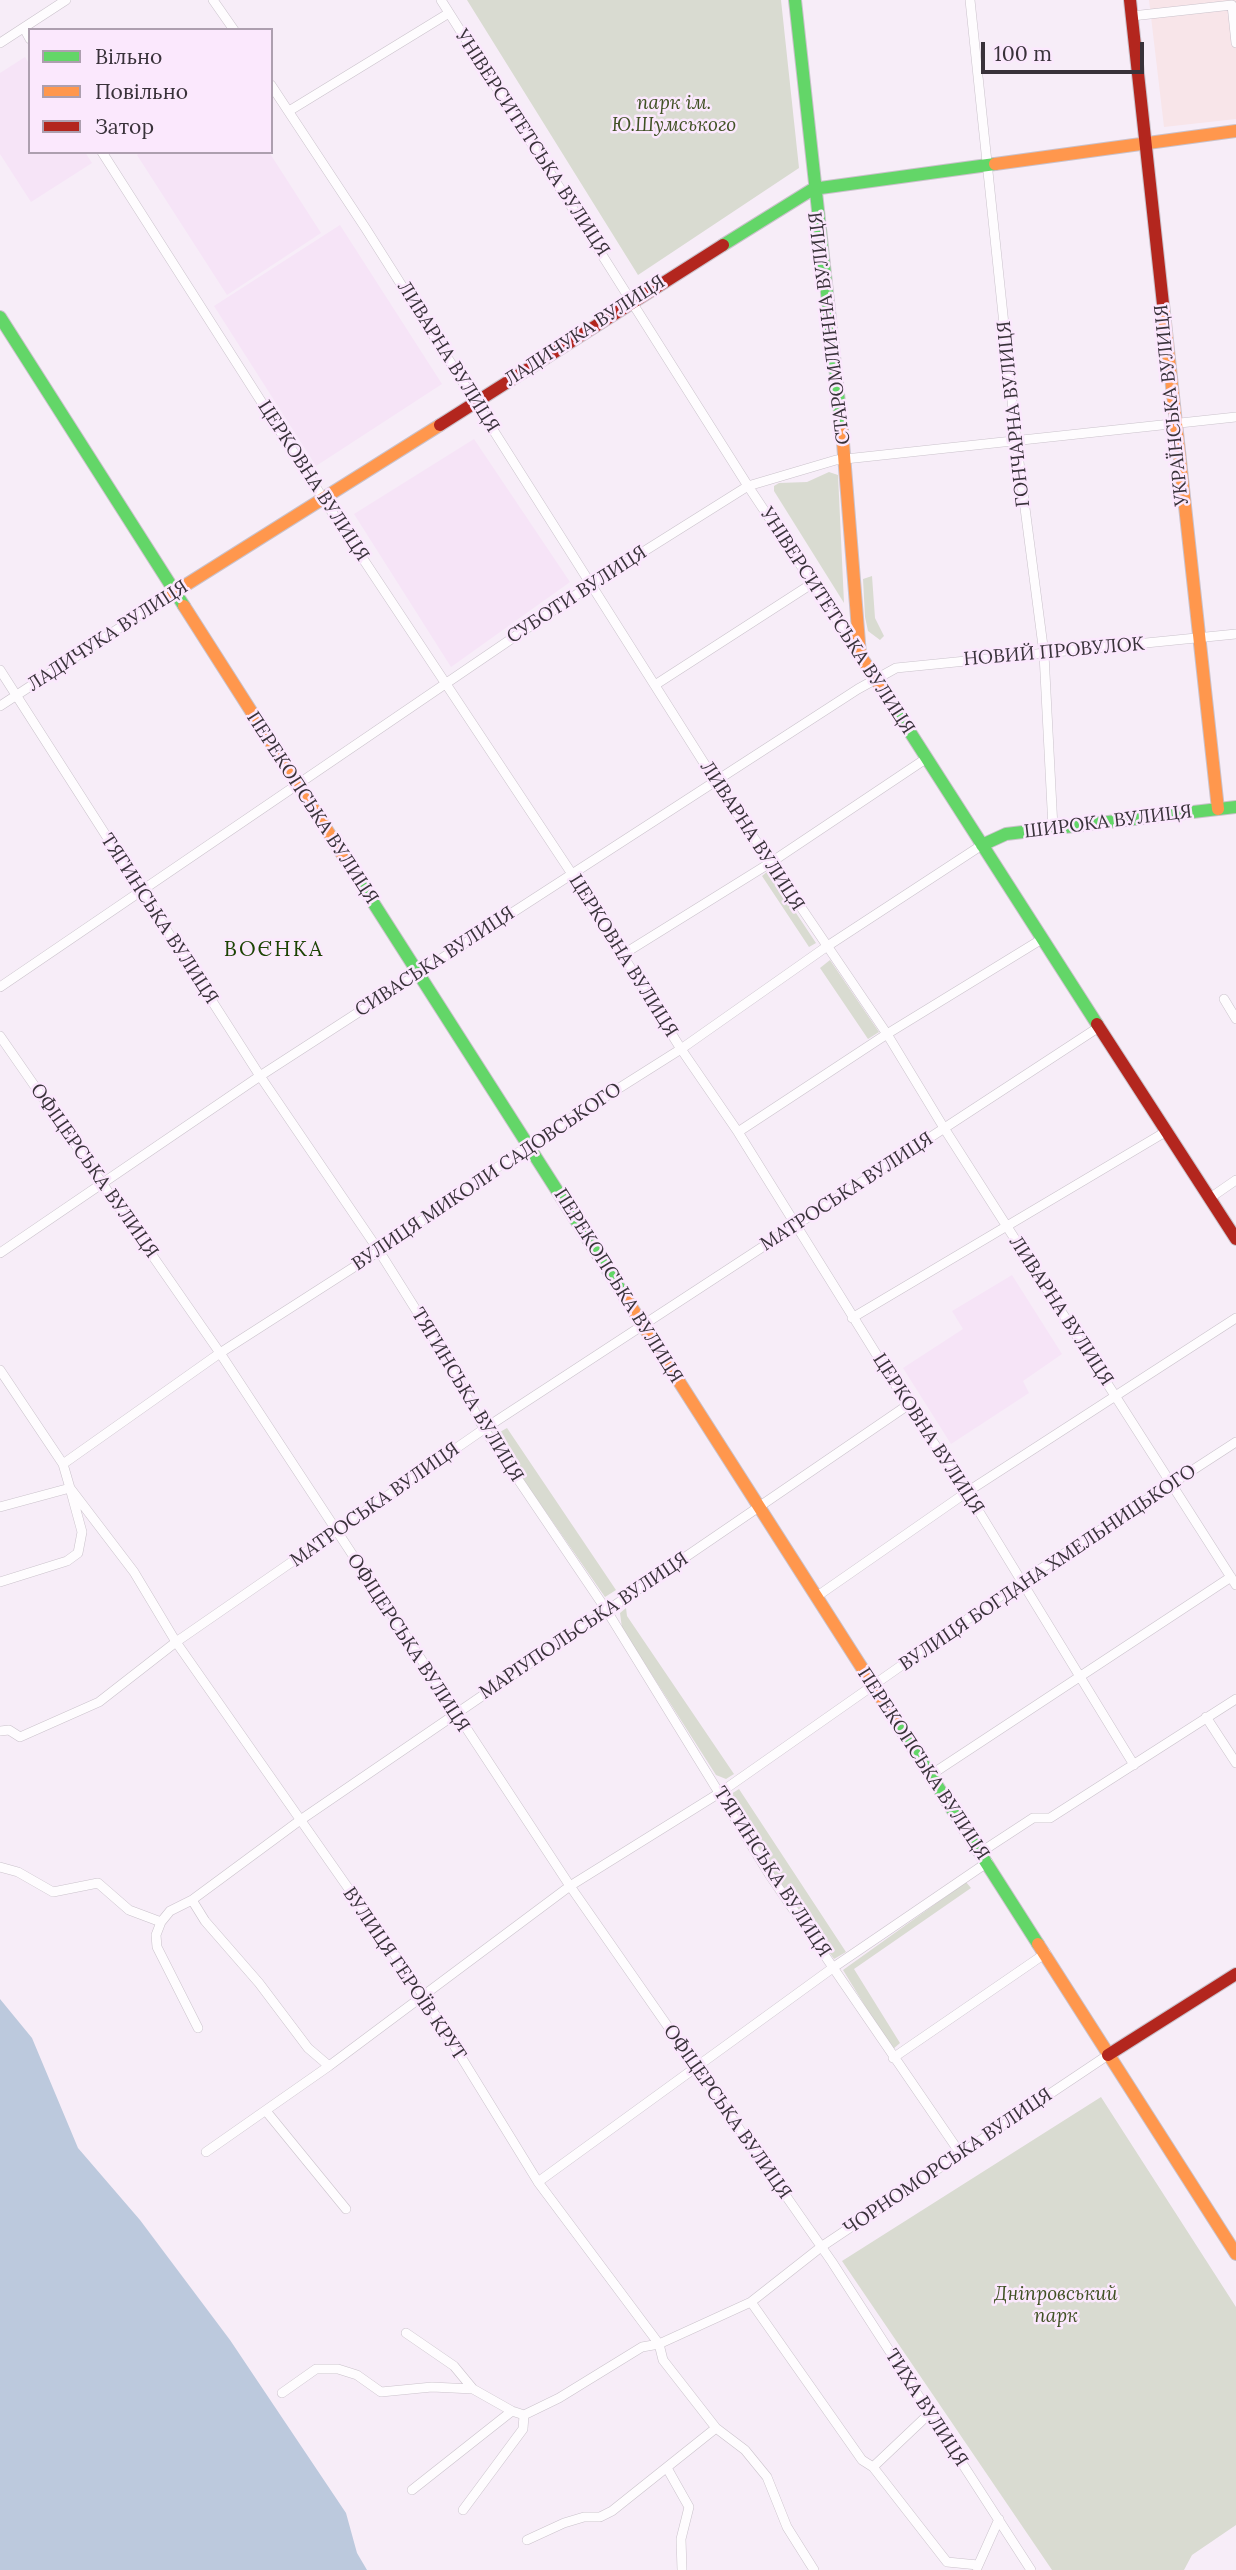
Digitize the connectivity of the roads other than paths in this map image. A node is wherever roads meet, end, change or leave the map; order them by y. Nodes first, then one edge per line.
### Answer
1 (66, 0) edge
2 (213, 0) edge
3 (441, 0) edge
4 (795, 0) edge
5 (970, 0) edge
6 (1130, 0) edge
7 (1233, 3) edge
8 (449, 13) junction
9 (1132, 16) junction
10 (24, 28) junction
11 (233, 28) edge
12 (28, 35) edge
13 (0, 43) edge
14 (1236, 43) edge
15 (273, 88) edge
16 (289, 111) junction
17 (1236, 131) edge
18 (1144, 142) junction
19 (103, 154) edge
20 (987, 164) junction
21 (813, 189) junction
22 (633, 300) junction
23 (0, 317) edge
24 (476, 401) junction
25 (1236, 417) edge
26 (1174, 424) junction
27 (1016, 439) junction
28 (845, 459) junction
29 (748, 486) junction
30 (324, 500) junction
31 (813, 583) junction
32 (592, 584) junction
33 (173, 593) junction
34 (1236, 634) edge
35 (1199, 639) junction
36 (1044, 654) junction
37 (860, 656) junction
38 (0, 670) edge
39 (875, 679) junction
40 (447, 682) junction
41 (656, 685) junction
42 (16, 696) junction
43 (0, 706) edge
44 (927, 758) junction
45 (716, 782) junction
46 (299, 785) junction
47 (1236, 807) edge
48 (1218, 809) junction
49 (1054, 828) junction
50 (982, 845) junction
51 (770, 863) junction
52 (572, 874) junction
53 (141, 891) junction
54 (1042, 939) junction
55 (826, 947) junction
56 (622, 955) junction
57 (417, 974) junction
58 (0, 987) edge
59 (1224, 999) dead end
60 (1236, 1019) edge
61 (1099, 1027) junction
62 (887, 1034) junction
63 (0, 1036) edge
64 (681, 1049) junction
65 (260, 1076) junction
66 (944, 1128) junction
67 (1167, 1131) junction
68 (738, 1132) junction
69 (528, 1145) junction
70 (1236, 1180) edge
71 (103, 1185) junction
72 (1210, 1198) junction
73 (796, 1226) junction
74 (1008, 1228) junction
75 (1236, 1239) edge
76 (379, 1251) junction
77 (0, 1252) edge
78 (852, 1318) junction
79 (1236, 1318) edge
80 (644, 1326) junction
81 (220, 1353) junction
82 (0, 1370) edge
83 (1116, 1396) junction
84 (908, 1405) junction
85 (484, 1429) junction
86 (1236, 1442) edge
87 (62, 1464) junction
88 (1173, 1482) junction
89 (70, 1488) junction
90 (967, 1493) junction
91 (0, 1507) edge
92 (759, 1507) junction
93 (337, 1533) junction
94 (1233, 1575) edge
95 (1022, 1581) junction
96 (0, 1582) edge
97 (816, 1597) junction
98 (607, 1611) junction
99 (176, 1642) junction
100 (1079, 1676) junction
101 (873, 1687) junction
102 (1236, 1699) edge
103 (454, 1713) junction
104 (1206, 1717) junction
105 (0, 1731) edge
106 (1236, 1763) edge
107 (1135, 1765) junction
108 (929, 1776) junction
109 (721, 1792) junction
110 (299, 1821) junction
111 (984, 1857) junction
112 (0, 1867) edge
113 (570, 1886) junction
114 (192, 1900) junction
115 (161, 1922) junction
116 (1046, 1953) junction
117 (834, 1968) junction
118 (1236, 1974) edge
119 (423, 1995) junction
120 (198, 2028) dead end
121 (1108, 2056) junction
122 (893, 2058) junction
123 (329, 2066) junction
124 (698, 2068) junction
125 (266, 2111) junction
126 (206, 2152) dead end
127 (960, 2153) junction
128 (538, 2182) junction
129 (346, 2209) dead end
130 (821, 2247) junction
131 (1236, 2254) edge
132 (751, 2302) junction
133 (406, 2333) dead end
134 (659, 2344) junction
135 (472, 2389) junction
136 (282, 2393) dead end
137 (512, 2411) junction
138 (930, 2413) junction
139 (524, 2415) junction
140 (716, 2428) junction
141 (873, 2467) junction
142 (667, 2468) junction
143 (412, 2490) dead end
144 (463, 2510) dead end
145 (999, 2519) junction
146 (527, 2540) dead end
147 (977, 2568) edge
148 (682, 2570) edge
149 (814, 2570) edge
150 (1031, 2570) edge

1 - 10 street
2 - 11 street
3 - 8 street, УНІВЕРСИТЕТСЬКА ВУЛИЦЯ
4 - 21 street, СТАРОМЛИННА ВУЛИЦЯ
5 - 20 street, ГОНЧАРНА ВУЛИЦЯ
6 - 9 street, УКРАЇНСЬКА ВУЛИЦЯ
7 - 9 street
7 - 14 street
8 - 16 street
8 - 22 street, УНІВЕРСИТЕТСЬКА ВУЛИЦЯ
9 - 18 street, УКРАЇНСЬКА ВУЛИЦЯ
10 - 12 street
10 - 13 street
15 - 16 street, ЛИВАРНА ВУЛИЦЯ
16 - 24 street, ЛИВАРНА ВУЛИЦЯ
17 - 18 street, ЛАДИЧУКА ВУЛИЦЯ
18 - 20 street, ЛАДИЧУКА ВУЛИЦЯ
18 - 26 street, УКРАЇНСЬКА ВУЛИЦЯ
19 - 30 street, ЦЕРКОВНА ВУЛИЦЯ
20 - 21 street, ЛАДИЧУКА ВУЛИЦЯ
20 - 27 street, ГОНЧАРНА ВУЛИЦЯ
21 - 22 street, ЛАДИЧУКА ВУЛИЦЯ
21 - 28 street, СТАРОМЛИННА ВУЛИЦЯ
22 - 24 street, ЛАДИЧУКА ВУЛИЦЯ
22 - 29 street, УНІВЕРСИТЕТСЬКА ВУЛИЦЯ
23 - 33 street, ПЕРЕКОПСЬКА ВУЛИЦЯ
24 - 30 street, ЛАДИЧУКА ВУЛИЦЯ
24 - 32 street, ЛИВАРНА ВУЛИЦЯ
25 - 26 street, СУБОТИ ВУЛИЦЯ
26 - 27 street, СУБОТИ ВУЛИЦЯ
26 - 35 street, УКРАЇНСЬКА ВУЛИЦЯ
27 - 28 street, СУБОТИ ВУЛИЦЯ
27 - 36 street, ГОНЧАРНА ВУЛИЦЯ
28 - 29 street, СУБОТИ ВУЛИЦЯ
28 - 37 street, СТАРОМЛИННА ВУЛИЦЯ
29 - 31 street, УНІВЕРСИТЕТСЬКА ВУЛИЦЯ
29 - 32 street, СУБОТИ ВУЛИЦЯ
30 - 33 street, ЛАДИЧУКА ВУЛИЦЯ
30 - 40 street, ЦЕРКОВНА ВУЛИЦЯ
31 - 37 street, УНІВЕРСИТЕТСЬКА ВУЛИЦЯ
31 - 41 street
32 - 40 street, СУБОТИ ВУЛИЦЯ
32 - 41 street, ЛИВАРНА ВУЛИЦЯ
33 - 42 street, ЛАДИЧУКА ВУЛИЦЯ
33 - 46 street, ПЕРЕКОПСЬКА ВУЛИЦЯ
34 - 35 street, НОВИЙ ПРОВУЛОК
35 - 36 street, НОВИЙ ПРОВУЛОК
35 - 48 street, УКРАЇНСЬКА ВУЛИЦЯ
36 - 39 street, НОВИЙ ПРОВУЛОК
36 - 49 street, ГОНЧАРНА ВУЛИЦЯ
37 - 39 street, УНІВЕРСИТЕТСЬКА ВУЛИЦЯ
38 - 42 street, ТЯГИНСЬКА ВУЛИЦЯ
39 - 44 street, УНІВЕРСИТЕТСЬКА ВУЛИЦЯ
39 - 45 street, СИВАСЬКА ВУЛИЦЯ
40 - 46 street, СУБОТИ ВУЛИЦЯ
40 - 52 street, ЦЕРКОВНА ВУЛИЦЯ
41 - 45 street, ЛИВАРНА ВУЛИЦЯ
42 - 43 street, ЛАДИЧУКА ВУЛИЦЯ
42 - 53 street, ТЯГИНСЬКА ВУЛИЦЯ
44 - 50 street, УНІВЕРСИТЕТСЬКА ВУЛИЦЯ
44 - 51 street
45 - 51 street, ЛИВАРНА ВУЛИЦЯ
45 - 52 street, СИВАСЬКА ВУЛИЦЯ
46 - 53 street, СУБОТИ ВУЛИЦЯ
46 - 57 street, ПЕРЕКОПСЬКА ВУЛИЦЯ
47 - 48 street, ШИРОКА ВУЛИЦЯ
48 - 49 street, ШИРОКА ВУЛИЦЯ
49 - 50 street, ШИРОКА ВУЛИЦЯ
50 - 54 street, УНІВЕРСИТЕТСЬКА ВУЛИЦЯ
50 - 55 street, ВУЛИЦЯ МИКОЛИ САДОВСЬКОГО
51 - 55 street, ЛИВАРНА ВУЛИЦЯ
51 - 56 street
52 - 56 street, ЦЕРКОВНА ВУЛИЦЯ
52 - 57 street, СИВАСЬКА ВУЛИЦЯ
53 - 58 street, СУБОТИ ВУЛИЦЯ
53 - 65 street, ТЯГИНСЬКА ВУЛИЦЯ
54 - 61 street, УНІВЕРСИТЕТСЬКА ВУЛИЦЯ
54 - 62 street
55 - 62 street, ЛИВАРНА ВУЛИЦЯ
55 - 64 street, ВУЛИЦЯ МИКОЛИ САДОВСЬКОГО
56 - 64 street, ЦЕРКОВНА ВУЛИЦЯ
57 - 65 street, СИВАСЬКА ВУЛИЦЯ
57 - 69 street, ПЕРЕКОПСЬКА ВУЛИЦЯ
59 - 60 street
61 - 66 street, МАТРОСЬКА ВУЛИЦЯ
61 - 67 street, УНІВЕРСИТЕТСЬКА ВУЛИЦЯ
62 - 66 street, ЛИВАРНА ВУЛИЦЯ
62 - 68 street
63 - 71 street, ОФІЦЕРСЬКА ВУЛИЦЯ
64 - 68 street, ЦЕРКОВНА ВУЛИЦЯ
64 - 69 street, ВУЛИЦЯ МИКОЛИ САДОВСЬКОГО
65 - 71 street, СИВАСЬКА ВУЛИЦЯ
65 - 76 street, ТЯГИНСЬКА ВУЛИЦЯ
66 - 73 street, МАТРОСЬКА ВУЛИЦЯ
66 - 74 street, ЛИВАРНА ВУЛИЦЯ
67 - 72 street, УНІВЕРСИТЕТСЬКА ВУЛИЦЯ
67 - 74 street
68 - 73 street, ЦЕРКОВНА ВУЛИЦЯ
69 - 76 street, ВУЛИЦЯ МИКОЛИ САДОВСЬКОГО
69 - 80 street, ПЕРЕКОПСЬКА ВУЛИЦЯ
70 - 72 street
71 - 77 street, СИВАСЬКА ВУЛИЦЯ
71 - 81 street, ОФІЦЕРСЬКА ВУЛИЦЯ
72 - 75 street, УНІВЕРСИТЕТСЬКА ВУЛИЦЯ
73 - 78 street, ЦЕРКОВНА ВУЛИЦЯ
73 - 80 street, МАТРОСЬКА ВУЛИЦЯ
74 - 78 street
74 - 83 street, ЛИВАРНА ВУЛИЦЯ
76 - 81 street, ВУЛИЦЯ МИКОЛИ САДОВСЬКОГО
76 - 85 street, ТЯГИНСЬКА ВУЛИЦЯ
78 - 84 street, ЦЕРКОВНА ВУЛИЦЯ
79 - 83 street
80 - 85 street, МАТРОСЬКА ВУЛИЦЯ
80 - 92 street, ПЕРЕКОПСЬКА ВУЛИЦЯ
81 - 87 street, ВУЛИЦЯ МИКОЛИ САДОВСЬКОГО
81 - 93 street, ОФІЦЕРСЬКА ВУЛИЦЯ
82 - 87 street, ВУЛИЦЯ ГЕРОЇВ КРУТ
83 - 88 street, ЛИВАРНА ВУЛИЦЯ
83 - 90 street
84 - 90 street, ЦЕРКОВНА ВУЛИЦЯ
84 - 92 street, МАРІУПОЛЬСЬКА ВУЛИЦЯ
85 - 93 street, МАТРОСЬКА ВУЛИЦЯ
85 - 98 street, ТЯГИНСЬКА ВУЛИЦЯ
86 - 88 street, ВУЛИЦЯ БОГДАНА ХМЕЛЬНИЦЬКОГО
87 - 89 street, ВУЛИЦЯ ГЕРОЇВ КРУТ
88 - 94 street, ЛИВАРНА ВУЛИЦЯ
88 - 95 street, ВУЛИЦЯ БОГДАНА ХМЕЛЬНИЦЬКОГО
89 - 91 street
89 - 96 street
89 - 99 street, ВУЛИЦЯ ГЕРОЇВ КРУТ
90 - 95 street, ЦЕРКОВНА ВУЛИЦЯ
90 - 97 street
92 - 97 street, ПЕРЕКОПСЬКА ВУЛИЦЯ
92 - 98 street, МАРІУПОЛЬСЬКА ВУЛИЦЯ
93 - 99 street, МАТРОСЬКА ВУЛИЦЯ
93 - 103 street, ОФІЦЕРСЬКА ВУЛИЦЯ
94 - 100 street
95 - 100 street, ЦЕРКОВНА ВУЛИЦЯ
95 - 101 street, ВУЛИЦЯ БОГДАНА ХМЕЛЬНИЦЬКОГО
97 - 101 street, ПЕРЕКОПСЬКА ВУЛИЦЯ
98 - 103 street, МАРІУПОЛЬСЬКА ВУЛИЦЯ
98 - 109 street, ТЯГИНСЬКА ВУЛИЦЯ
99 - 105 street, МАТРОСЬКА ВУЛИЦЯ
99 - 110 street, ВУЛИЦЯ ГЕРОЇВ КРУТ
100 - 107 street, ЦЕРКОВНА ВУЛИЦЯ
100 - 108 street
101 - 108 street, ПЕРЕКОПСЬКА ВУЛИЦЯ
101 - 109 street, ВУЛИЦЯ БОГДАНА ХМЕЛЬНИЦЬКОГО
102 - 104 street
103 - 110 street, МАРІУПОЛЬСЬКА ВУЛИЦЯ
103 - 113 street, ОФІЦЕРСЬКА ВУЛИЦЯ
104 - 106 street
104 - 107 street
107 - 111 street
108 - 111 street, ПЕРЕКОПСЬКА ВУЛИЦЯ
109 - 113 street, ВУЛИЦЯ БОГДАНА ХМЕЛЬНИЦЬКОГО
109 - 117 street, ТЯГИНСЬКА ВУЛИЦЯ
110 - 114 street, МАРІУПОЛЬСЬКА ВУЛИЦЯ
110 - 119 street, ВУЛИЦЯ ГЕРОЇВ КРУТ
111 - 116 street, ПЕРЕКОПСЬКА ВУЛИЦЯ
111 - 117 street
112 - 115 street
113 - 119 street, ВУЛИЦЯ БОГДАНА ХМЕЛЬНИЦЬКОГО
113 - 124 street, ОФІЦЕРСЬКА ВУЛИЦЯ
114 - 115 street, МАРІУПОЛЬСЬКА ВУЛИЦЯ
114 - 123 street
115 - 120 street
116 - 121 street, ПЕРЕКОПСЬКА ВУЛИЦЯ
116 - 122 street
117 - 122 street, ТЯГИНСЬКА ВУЛИЦЯ
117 - 124 street
118 - 121 street, ЧОРНОМОРСЬКА ВУЛИЦЯ
119 - 123 street, ВУЛИЦЯ БОГДАНА ХМЕЛЬНИЦЬКОГО
119 - 128 street, ВУЛИЦЯ ГЕРОЇВ КРУТ
121 - 127 street, ЧОРНОМОРСЬКА ВУЛИЦЯ
121 - 131 street, ПЕРЕКОПСЬКА ВУЛИЦЯ
122 - 127 street, ТЯГИНСЬКА ВУЛИЦЯ
123 - 125 street, ВУЛИЦЯ БОГДАНА ХМЕЛЬНИЦЬКОГО
124 - 128 street
124 - 130 street, ОФІЦЕРСЬКА ВУЛИЦЯ
125 - 126 street, ВУЛИЦЯ БОГДАНА ХМЕЛЬНИЦЬКОГО
125 - 129 street
127 - 130 street, ЧОРНОМОРСЬКА ВУЛИЦЯ
128 - 134 street, ВУЛИЦЯ ГЕРОЇВ КРУТ
130 - 132 street, ЧОРНОМОРСЬКА ВУЛИЦЯ
130 - 138 street, ТИХА ВУЛИЦЯ
132 - 134 street, ЧОРНОМОРСЬКА ВУЛИЦЯ
132 - 141 street
133 - 135 street
134 - 139 street, ЧОРНОМОРСЬКА ВУЛИЦЯ
134 - 140 street, ВУЛИЦЯ ГЕРОЇВ КРУТ
135 - 136 street
135 - 137 street
137 - 139 street
137 - 143 street
138 - 141 street
138 - 145 street, ТИХА ВУЛИЦЯ
139 - 144 street
140 - 142 street
140 - 149 street, ВУЛИЦЯ ГЕРОЇВ КРУТ
141 - 147 street
142 - 146 street
142 - 148 street
145 - 147 street
145 - 150 street, ТИХА ВУЛИЦЯ

